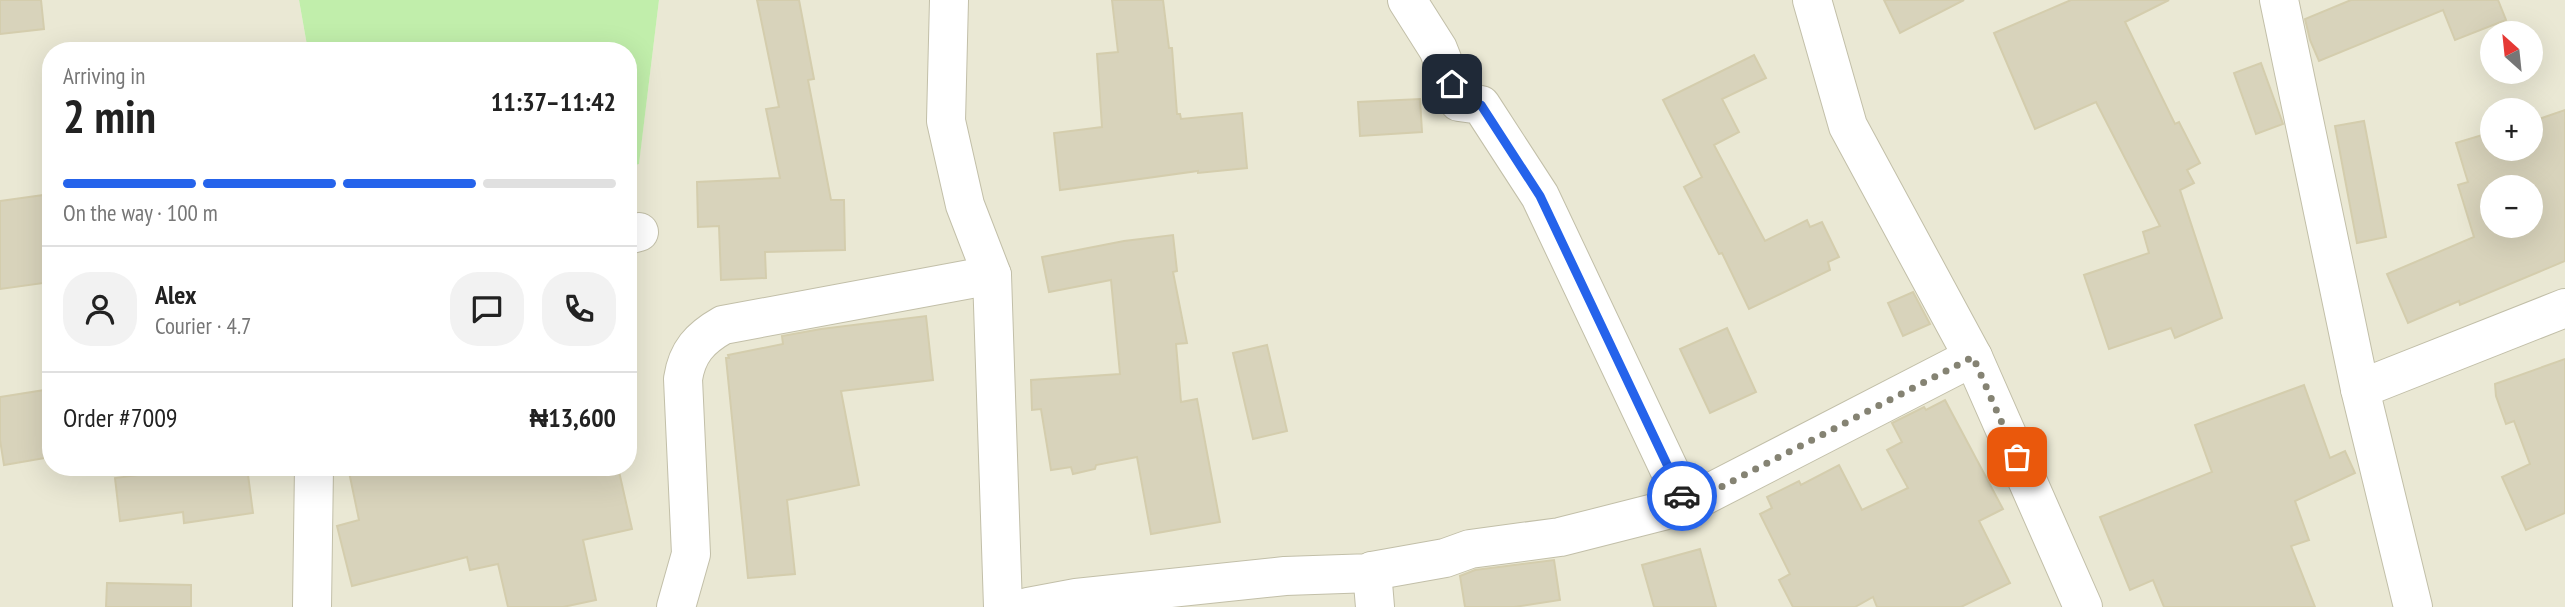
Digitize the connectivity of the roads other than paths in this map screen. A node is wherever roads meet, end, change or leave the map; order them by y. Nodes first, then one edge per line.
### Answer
1 (949, 0) edge
2 (1406, 0) edge
3 (1812, 0) edge
4 (2279, 0) edge
5 (992, 275) junction
6 (2565, 308) edge
7 (1973, 357) junction
8 (2360, 388) junction
9 (314, 476) edge
10 (1686, 505) junction
11 (1374, 589) edge
12 (312, 607) edge
13 (676, 607) edge
14 (1011, 607) edge
15 (2083, 607) edge
16 (2413, 607) edge

1 - 5 street
2 - 10 street
3 - 7 street
4 - 8 street
5 - 13 street
5 - 14 street
6 - 8 street
7 - 10 street
7 - 15 street
8 - 16 street
9 - 12 street
10 - 11 street
11 - 14 street

